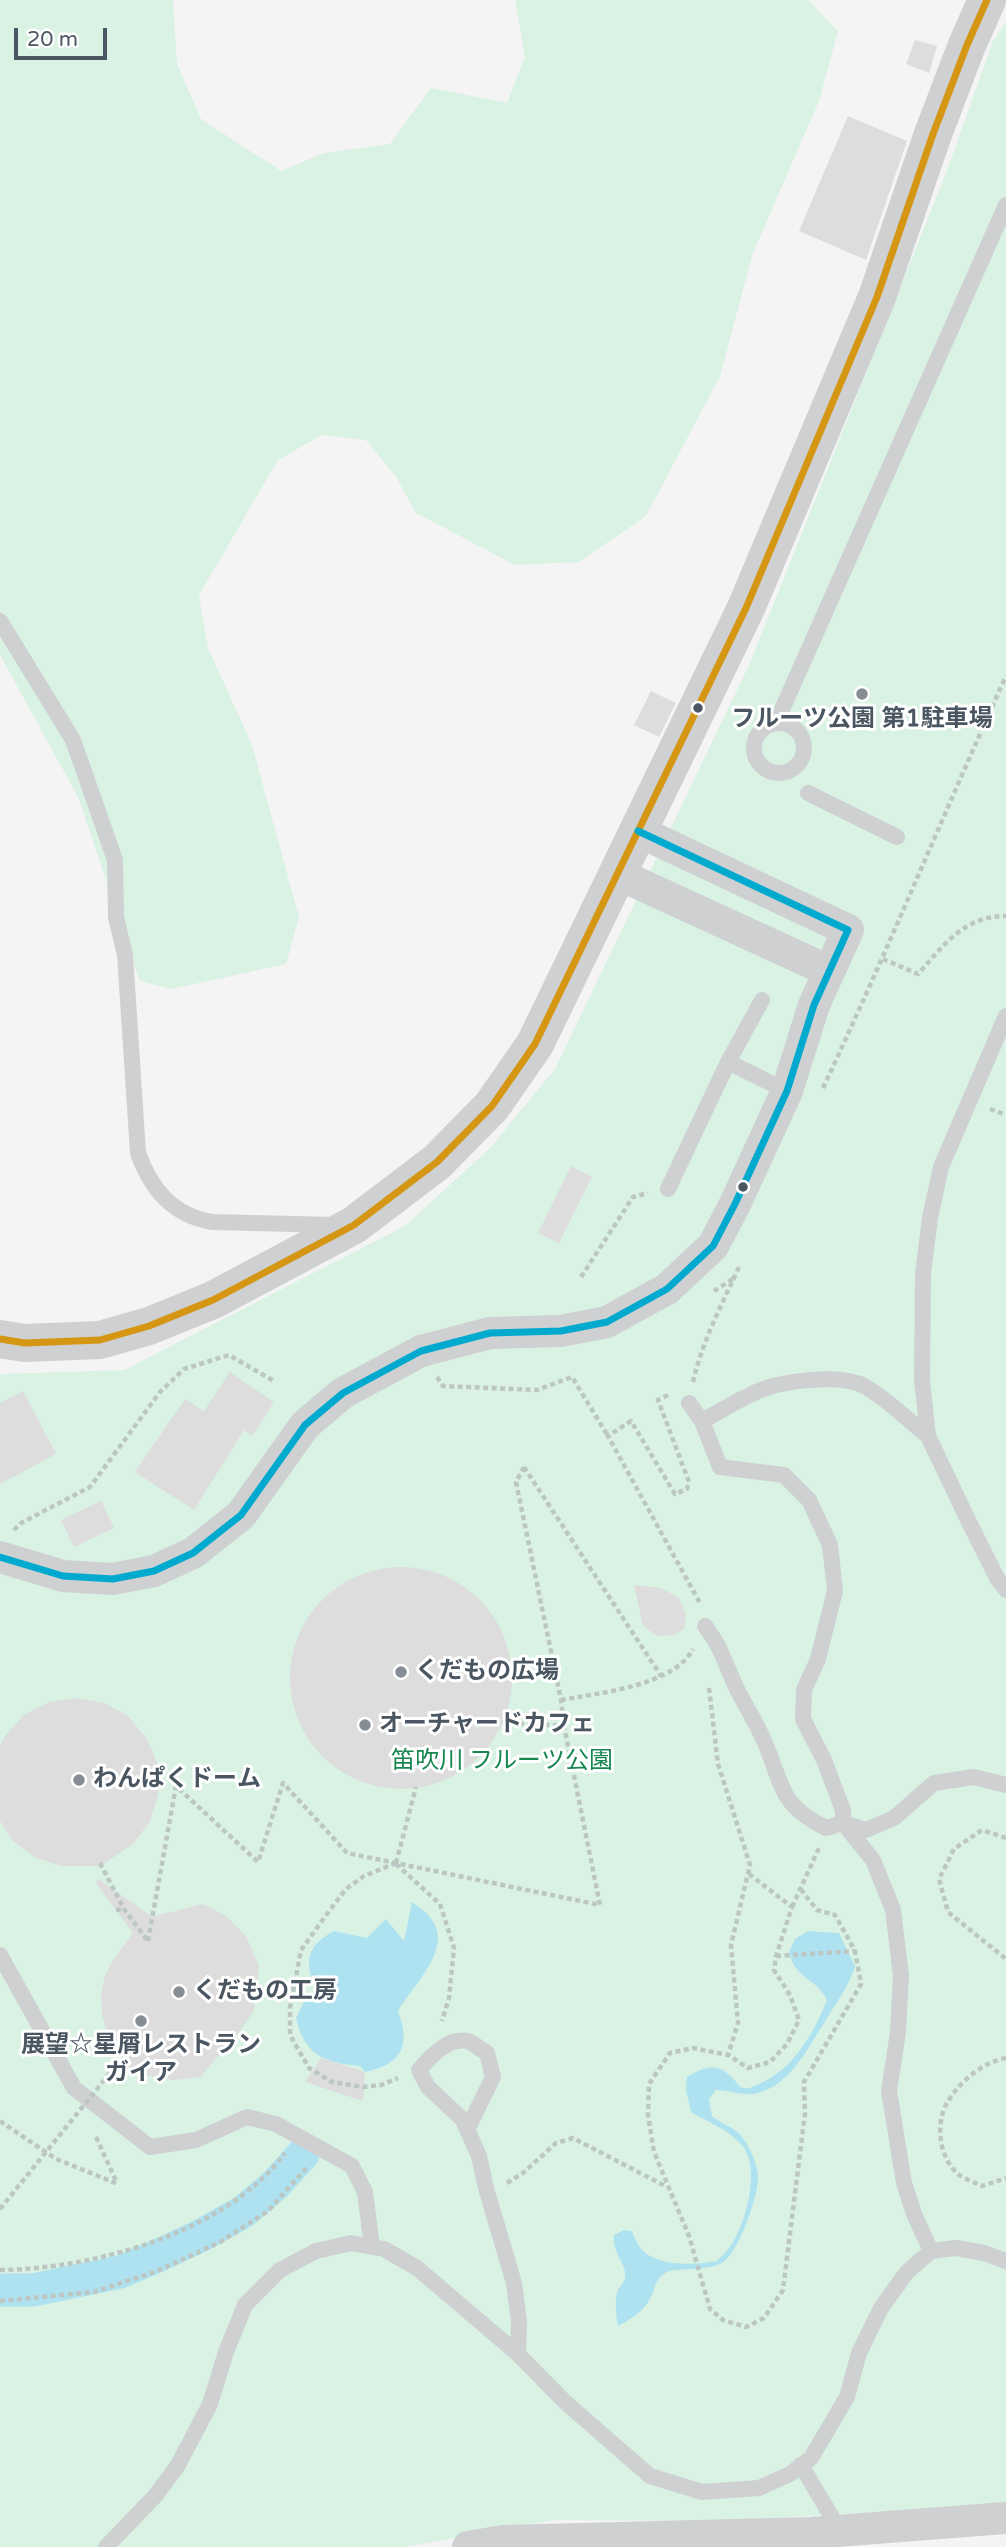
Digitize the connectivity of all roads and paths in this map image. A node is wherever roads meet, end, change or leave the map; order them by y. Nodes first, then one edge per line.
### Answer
1 (986, 0) edge
2 (1006, 205) edge
3 (0, 621) edge
4 (1006, 676) edge
5 (776, 723) dead end
6 (808, 793) dead end
7 (638, 831) junction
8 (897, 837) dead end
9 (618, 874) junction
10 (1006, 916) edge
11 (883, 960) junction
12 (830, 971) junction
13 (761, 1000) dead end
14 (1006, 1016) edge
15 (729, 1062) junction
16 (787, 1091) junction
17 (820, 1096) dead end
18 (668, 1189) joint
19 (354, 1225) junction
20 (745, 1255) dead end
21 (581, 1277) dead end
22 (734, 1278) junction
23 (704, 1298) dead end
24 (0, 1339) edge
25 (432, 1370) dead end
26 (274, 1381) dead end
27 (689, 1403) junction
28 (702, 1421) junction
29 (608, 1436) junction
30 (928, 1436) junction
31 (3, 1548) edge
32 (1006, 1590) edge
33 (705, 1626) junction
34 (661, 1676) junction
35 (709, 1676) dead end
36 (561, 1700) junction
37 (502, 1722) dead end
38 (564, 1726) junction
39 (1006, 1785) edge
40 (416, 1787) dead end
41 (843, 1823) junction
42 (1006, 1838) edge
43 (100, 1863) dead end
44 (396, 1863) junction
45 (749, 1874) junction
46 (792, 1908) junction
47 (124, 1909) junction
48 (116, 1910) dead end
49 (855, 1951) junction
50 (0, 1955) edge
51 (776, 1956) junction
52 (1006, 1959) edge
53 (432, 2055) junction
54 (728, 2055) junction
55 (122, 2057) dead end
56 (1006, 2058) edge
57 (419, 2070) junction
58 (0, 2121) edge
59 (467, 2130) junction
60 (298, 2136) junction
61 (322, 2150) junction
62 (1006, 2178) edge
63 (117, 2184) dead end
64 (486, 2188) junction
65 (669, 2189) junction
66 (0, 2209) edge
67 (372, 2247) junction
68 (931, 2251) junction
69 (1006, 2261) edge
70 (0, 2270) edge
71 (0, 2301) edge
72 (518, 2354) junction
73 (801, 2465) junction
74 (1006, 2518) edge
75 (840, 2531) junction
76 (106, 2547) edge
77 (468, 2547) edge

1 - 7 street
2 - 5 lane
3 - 19 lane
4 - 11 path
6 - 8 lane
7 - 9 street
7 - 12 street
9 - 12 street
9 - 19 street
10 - 11 path
11 - 17 path
12 - 16 street
13 - 15 lane
14 - 30 lane
15 - 16 lane
15 - 18 lane
16 - 31 street
18 - 21 path
19 - 24 street
20 - 22 path
22 - 23 path
22 - 27 path
25 - 29 path
26 - 31 path
27 - 28 lane
27 - 29 path
28 - 30 lane
28 - 41 lane
29 - 33 path
30 - 32 lane
33 - 34 path
33 - 41 lane
34 - 36 path
34 - 36 path
35 - 45 path
36 - 38 path
37 - 38 path
38 - 44 path
39 - 41 lane
40 - 44 path
41 - 68 lane
42 - 52 path
43 - 47 path
44 - 47 path
44 - 53 path
44 - 57 path
45 - 46 path
45 - 54 path
46 - 49 path
46 - 51 path
47 - 48 path
49 - 51 path
49 - 65 path
50 - 60 lane
51 - 54 path
53 - 57 lane
53 - 59 lane
54 - 65 path
55 - 66 path, bridge
56 - 62 path
57 - 59 lane
58 - 63 path
59 - 64 lane
60 - 61 lane
60 - 70 path
61 - 67 lane
61 - 71 path
64 - 65 path
64 - 72 lane
67 - 72 lane
67 - 76 lane
68 - 69 lane
68 - 73 lane
72 - 73 lane
73 - 75 lane
74 - 75 street
75 - 77 street

